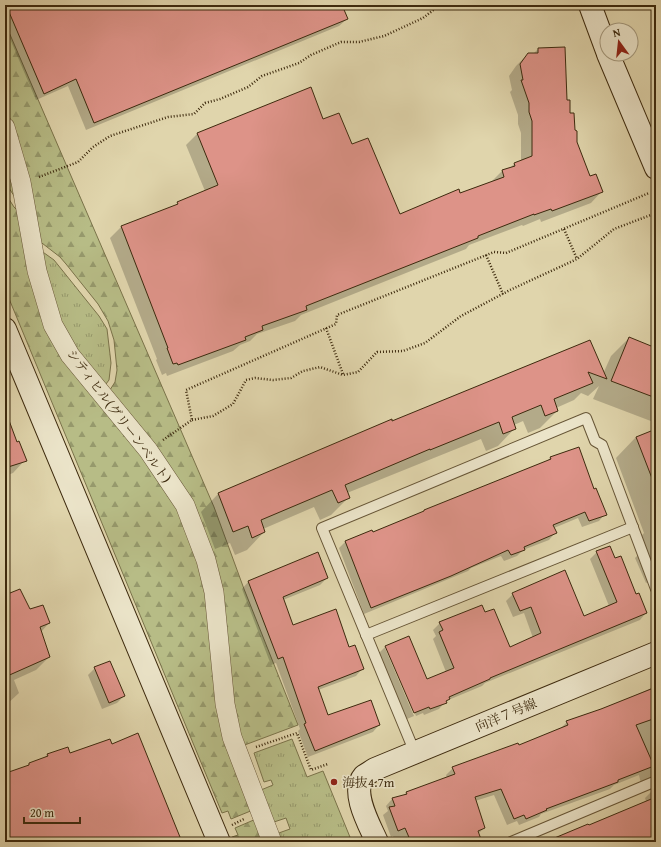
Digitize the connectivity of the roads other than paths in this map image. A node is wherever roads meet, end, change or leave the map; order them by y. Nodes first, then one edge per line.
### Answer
1 (590, 5) edge
2 (599, 29) edge
3 (611, 62) edge
4 (5, 127) edge
5 (656, 168) edge
6 (5, 329) edge
7 (633, 527) junction
8 (656, 589) edge
9 (366, 636) junction
10 (656, 653) edge
11 (415, 753) junction
12 (656, 781) edge
13 (219, 842) edge
14 (272, 842) edge
15 (377, 842) edge
16 (511, 842) edge

1 - 2 street
3 - 5 street
4 - 14 street, シティヒル(グリーンベルト)
6 - 13 street
7 - 8 lane
7 - 9 lane
7 - 9 lane
9 - 11 lane
10 - 11 street, 向洋７号線
11 - 15 street, 向洋７号線
12 - 16 lane

